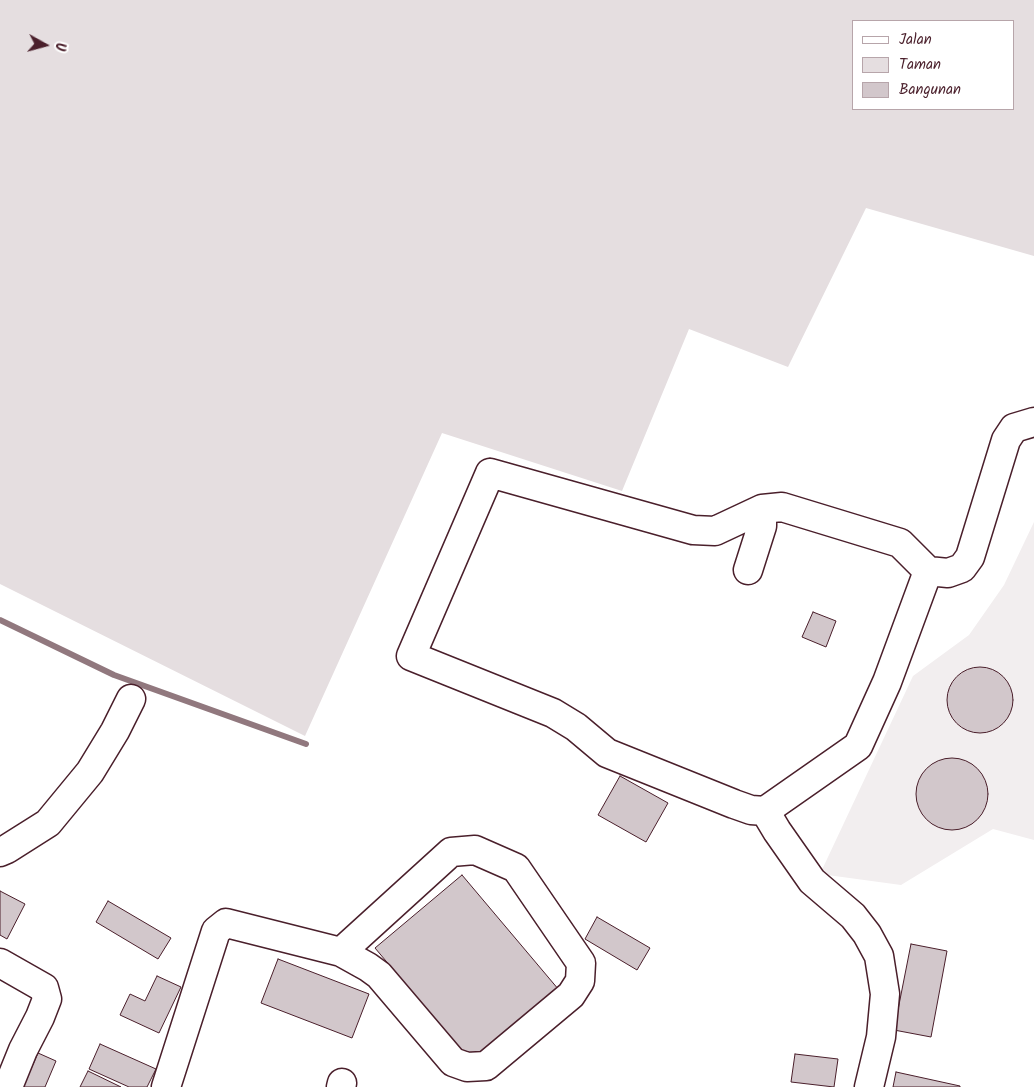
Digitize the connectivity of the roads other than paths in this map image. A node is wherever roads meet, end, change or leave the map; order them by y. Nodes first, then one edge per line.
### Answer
1 (1034, 422) edge
2 (762, 509) junction
3 (748, 570) dead end
4 (928, 571) junction
5 (131, 699) dead end
6 (765, 811) junction
7 (0, 852) edge
8 (341, 952) junction
9 (0, 963) edge
10 (8, 1087) edge
11 (166, 1087) edge
12 (869, 1087) edge

1 - 4 street
2 - 3 street
2 - 4 street
2 - 6 street
4 - 6 street
5 - 7 street
6 - 12 street
8 - 8 street
8 - 11 street
9 - 10 street

